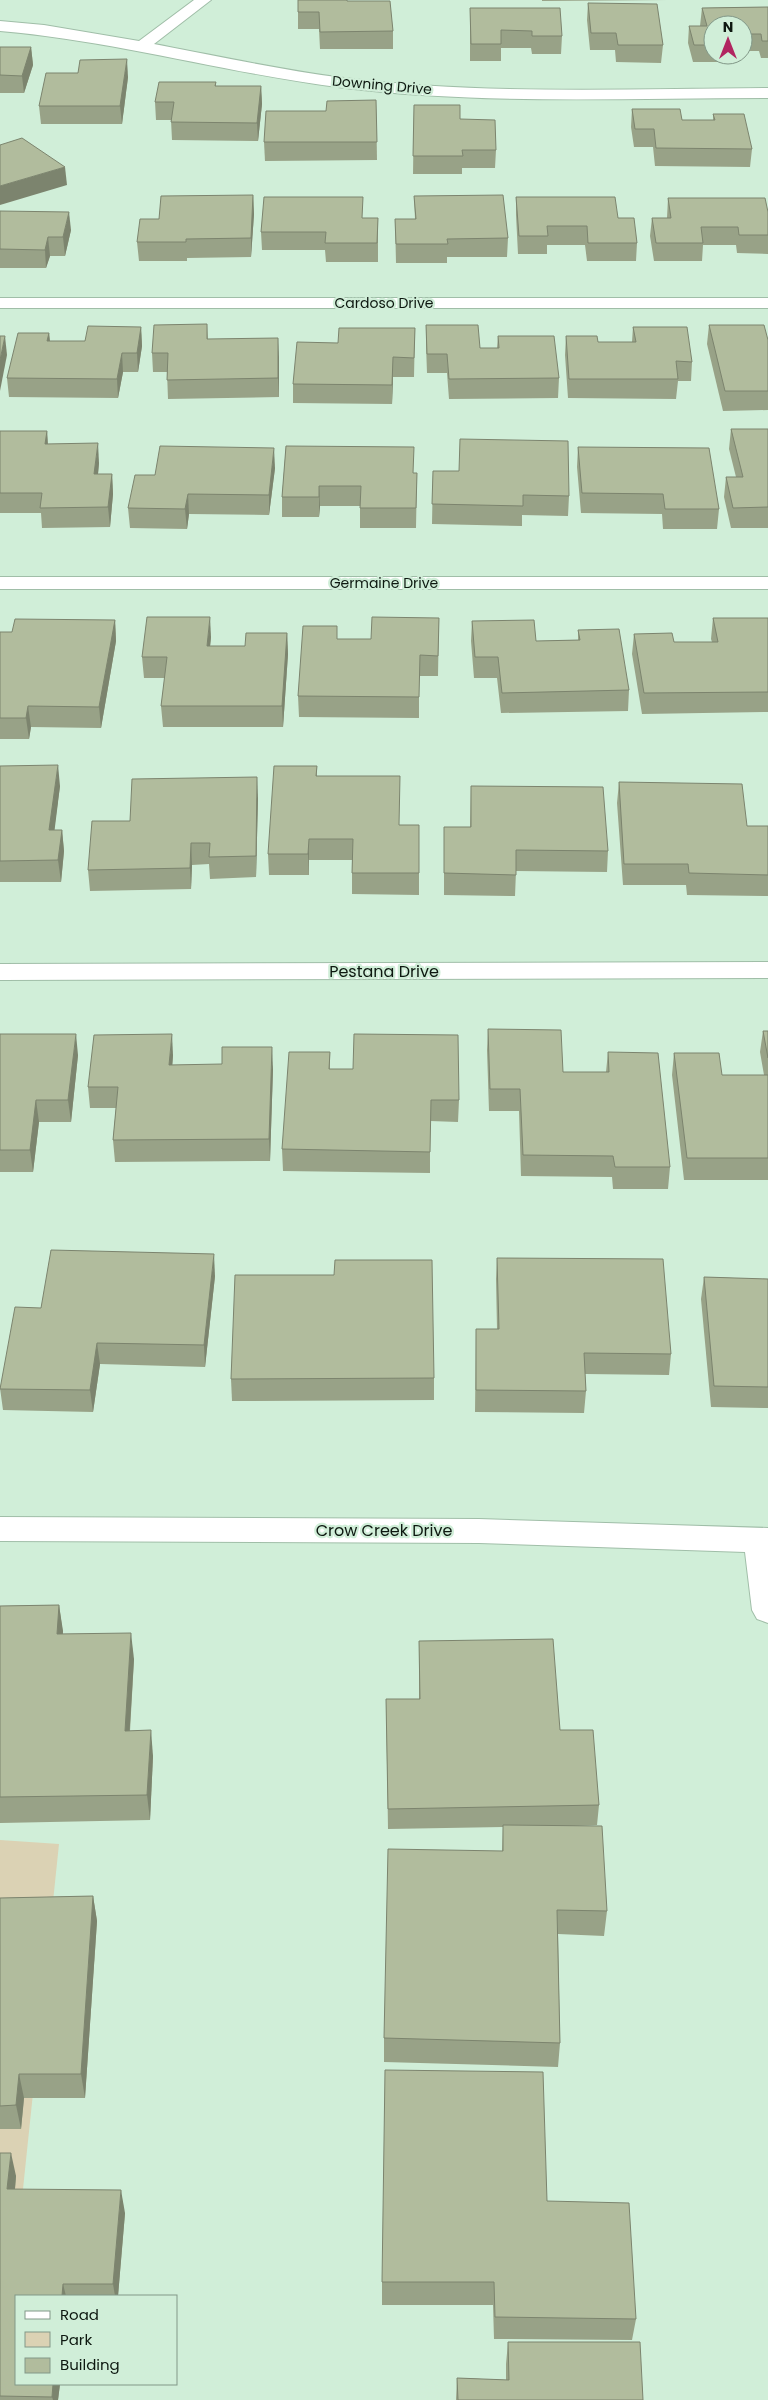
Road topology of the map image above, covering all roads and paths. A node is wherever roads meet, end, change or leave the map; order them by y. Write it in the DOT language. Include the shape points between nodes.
graph roads {
  1 [pos="204,0"];
  2 [pos="0,26"];
  3 [pos="144,44"];
  4 [pos="768,93"];
  5 [pos="0,303"];
  6 [pos="768,303"];
  7 [pos="0,583"];
  8 [pos="768,583"];
  9 [pos="768,970"];
  10 [pos="0,972"];
  11 [pos="0,1529"];
  12 [pos="764,1540"];
  13 [pos="768,1610"];
  1 -- 3 [label="street"];
  2 -- 3 [label="street, Downing Drive"];
  3 -- 4 [label="street, Downing Drive" via="274,72 420,89"];
  5 -- 6 [label="street, Cardoso Drive"];
  7 -- 8 [label="street, Germaine Drive"];
  9 -- 10 [label="street, Pestana Drive"];
  11 -- 12 [label="street, Crow Creek Drive" via="479,1531"];
  12 -- 13 [label="street"];
}
